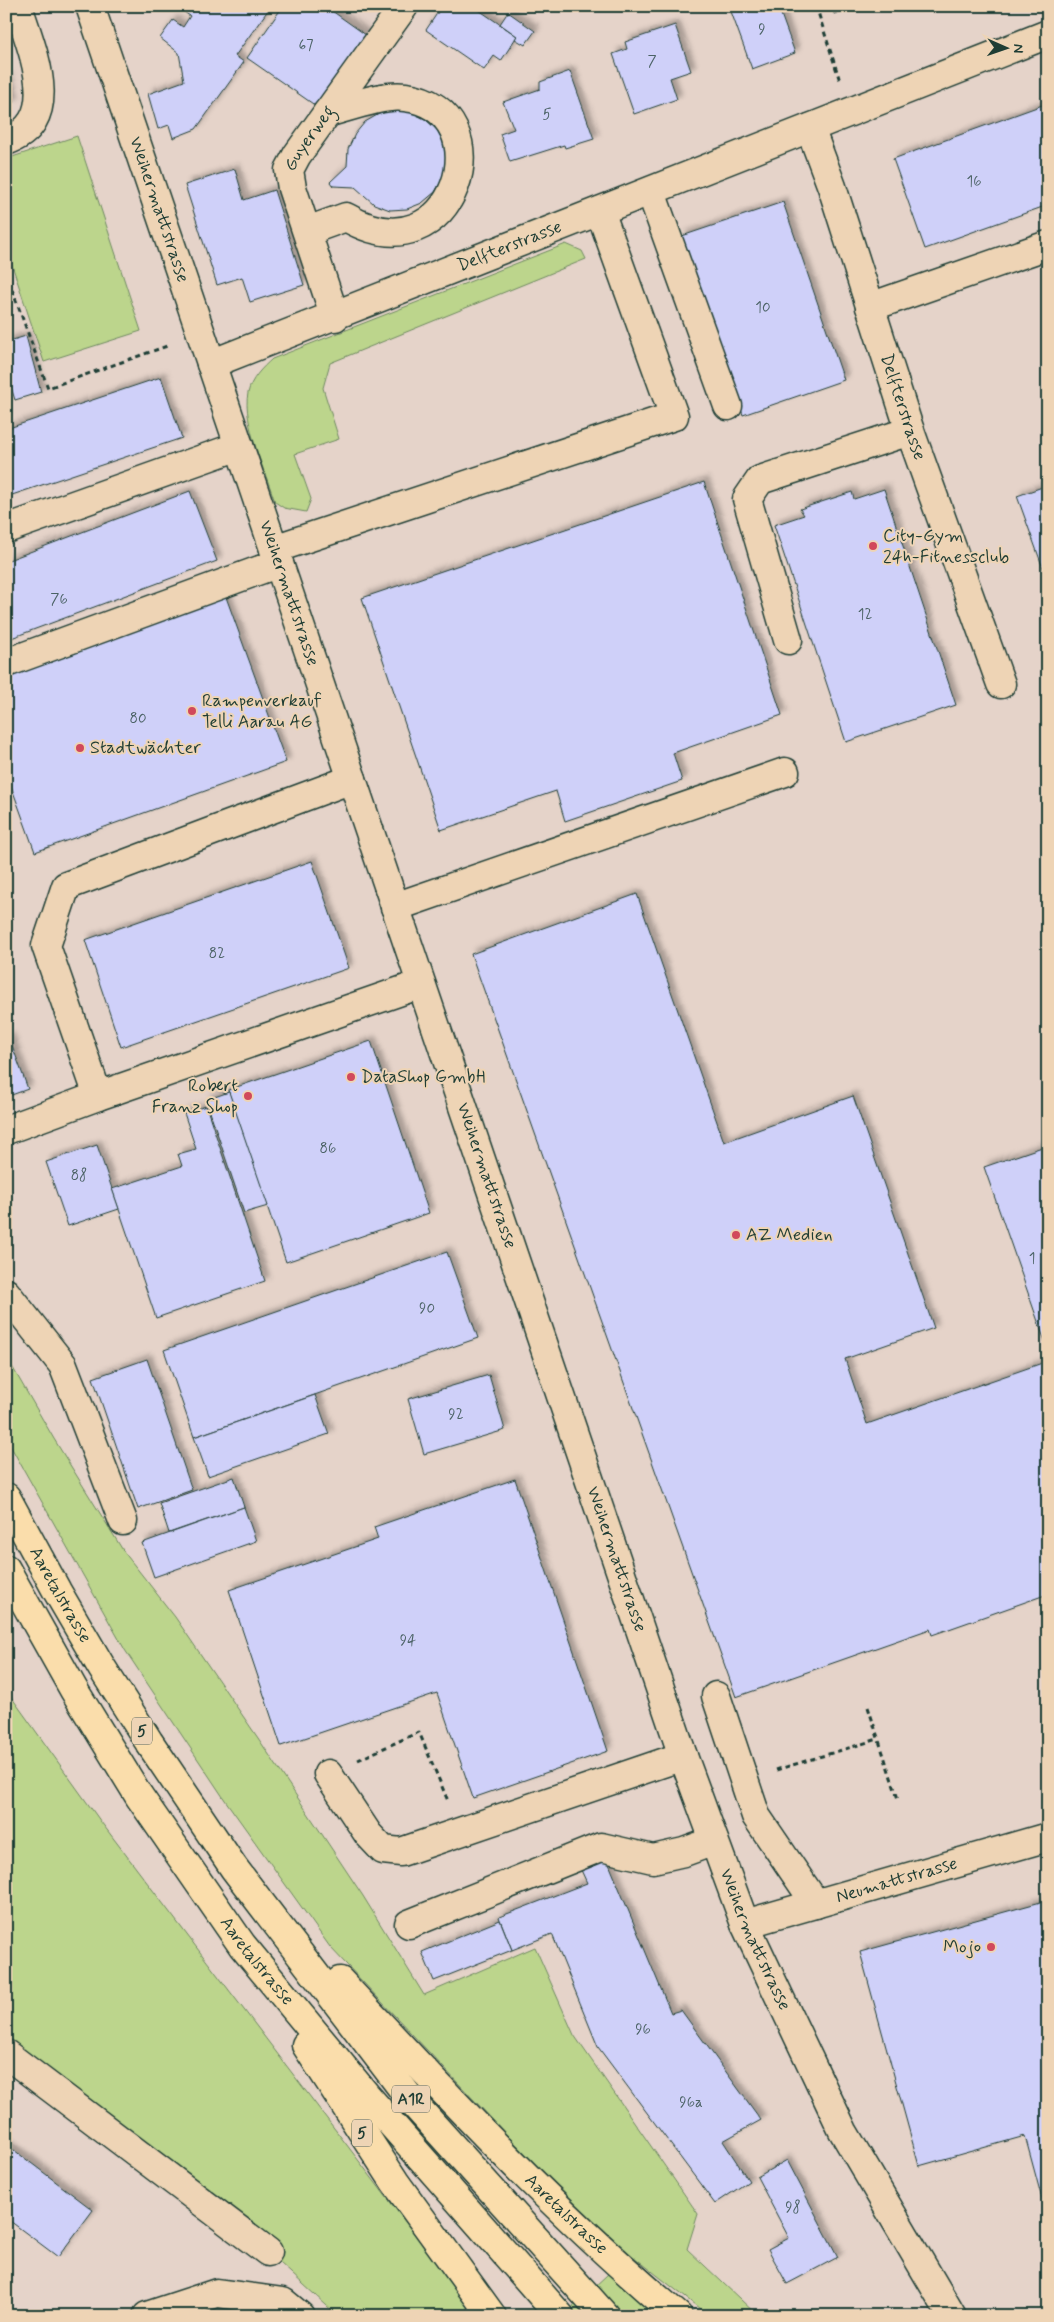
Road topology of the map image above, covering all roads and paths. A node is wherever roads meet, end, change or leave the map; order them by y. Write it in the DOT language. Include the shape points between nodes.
graph roads {
  1 [pos="18,6"];
  2 [pos="90,6"];
  3 [pos="404,6"];
  4 [pos="816,6"];
  5 [pos="1048,34"];
  6 [pos="850,112"];
  7 [pos="327,113"];
  8 [pos="810,128"];
  9 [pos="6,141"];
  10 [pos="651,192"];
  11 [pos="600,212"];
  12 [pos="307,232"];
  13 [pos="1048,245"];
  14 [pos="6,273"];
  15 [pos="870,307"];
  16 [pos="335,317"];
  17 [pos="201,334"];
  18 [pos="211,364"];
  19 [pos="728,406"];
  20 [pos="910,432"];
  21 [pos="239,446"];
  22 [pos="6,529"];
  23 [pos="277,556"];
  24 [pos="788,640"];
  25 [pos="6,663"];
  26 [pos="1000,684"];
  27 [pos="785,772"];
  28 [pos="352,779"];
  29 [pos="395,907"];
  30 [pos="421,984"];
  31 [pos="98,1096"];
  32 [pos="6,1130"];
  33 [pos="6,1293"];
  34 [pos="6,1498"];
  35 [pos="123,1521"];
  36 [pos="6,1569"];
  37 [pos="716,1696"];
  38 [pos="868,1707"];
  39 [pos="878,1739"];
  40 [pos="683,1756"];
  41 [pos="771,1772"];
  42 [pos="328,1774"];
  43 [pos="898,1799"];
  44 [pos="460,1832"];
  45 [pos="1048,1837"];
  46 [pos="714,1841"];
  47 [pos="234,1868"];
  48 [pos="816,1904"];
  49 [pos="410,1924"];
  50 [pos="744,1924"];
  51 [pos="242,1945"];
  52 [pos="6,2054"];
  53 [pos="268,2252"];
  54 [pos="147,2316"];
  55 [pos="300,2316"];
  56 [pos="492,2316"];
  57 [pos="560,2316"];
  58 [pos="605,2316"];
  59 [pos="678,2316"];
  60 [pos="952,2316"];
  1 -- 9 [label="street" via="40,77 39,108 30,127 19,137"];
  2 -- 17 [label="street, Weihermattstrasse"];
  3 -- 7 [label="street, Guyerweg"];
  4 -- 6 [label="path"];
  5 -- 6 [label="street, Delfterstrasse"];
  6 -- 8 [label="street, Delfterstrasse"];
  7 -- 12 [label="street, Guyerweg" via="289,170"];
  7 -- 12 [label="street" via="405,96 429,104 443,114 454,129 460,149 460,170 456,187 437,215 410,230 377,230 346,217"];
  8 -- 10 [label="street, Delfterstrasse"];
  8 -- 15 [label="street, Delfterstrasse"];
  10 -- 11 [label="street, Delfterstrasse"];
  10 -- 19 [label="street"];
  11 -- 16 [label="street, Delfterstrasse"];
  11 -- 23 [label="street" via="674,416"];
  12 -- 16 [label="street, Guyerweg"];
  13 -- 15 [label="street"];
  14 -- 17 [label="path" via="48,388"];
  15 -- 20 [label="street, Delfterstrasse"];
  16 -- 18 [label="street, Delfterstrasse"];
  17 -- 18 [label="street, Weihermattstrasse"];
  18 -- 21 [label="street, Weihermattstrasse"];
  20 -- 24 [label="street" via="760,480 747,500"];
  20 -- 26 [label="street, Delfterstrasse"];
  21 -- 22 [label="street"];
  21 -- 23 [label="street, Weihermattstrasse"];
  23 -- 25 [label="street"];
  23 -- 28 [label="street, Weihermattstrasse"];
  27 -- 29 [label="street"];
  28 -- 29 [label="street, Weihermattstrasse"];
  28 -- 31 [label="street" via="66,886 46,946"];
  29 -- 30 [label="street, Weihermattstrasse"];
  30 -- 31 [label="street"];
  30 -- 40 [label="street, Weihermattstrasse"];
  31 -- 32 [label="street"];
  33 -- 35 [label="street" via="63,1365"];
  34 -- 47 [label="main road, Aaretalstrasse / 5" via="102,1668"];
  36 -- 51 [label="main road, Aaretalstrasse / 5" via="138,1796"];
  37 -- 48 [label="street" via="756,1816"];
  38 -- 39 [label="path"];
  39 -- 41 [label="path"];
  39 -- 43 [label="path"];
  40 -- 44 [label="street"];
  40 -- 46 [label="street, Weihermattstrasse"];
  42 -- 44 [label="street" via="368,1834 383,1850 401,1852"];
  42 -- 44 [label="path" via="419,1732"];
  45 -- 48 [label="street, Neumattstrasse"];
  46 -- 49 [label="street" via="653,1860 601,1848"];
  46 -- 50 [label="street, Weihermattstrasse"];
  47 -- 58 [label="main road, Aaretalstrasse / A1R" via="415,2105"];
  47 -- 59 [label="main road, Aaretalstrasse" via="440,2088 578,2227"];
  48 -- 50 [label="street, Neumattstrasse"];
  50 -- 60 [label="street, Weihermattstrasse" via="843,2131"];
  51 -- 56 [label="main road, 5" via="370,2146"];
  51 -- 57 [label="main road, Aaretalstrasse / A1R" via="366,2095"];
  52 -- 53 [label="street"];
  54 -- 55 [label="street" via="217,2293 283,2302"];
}
